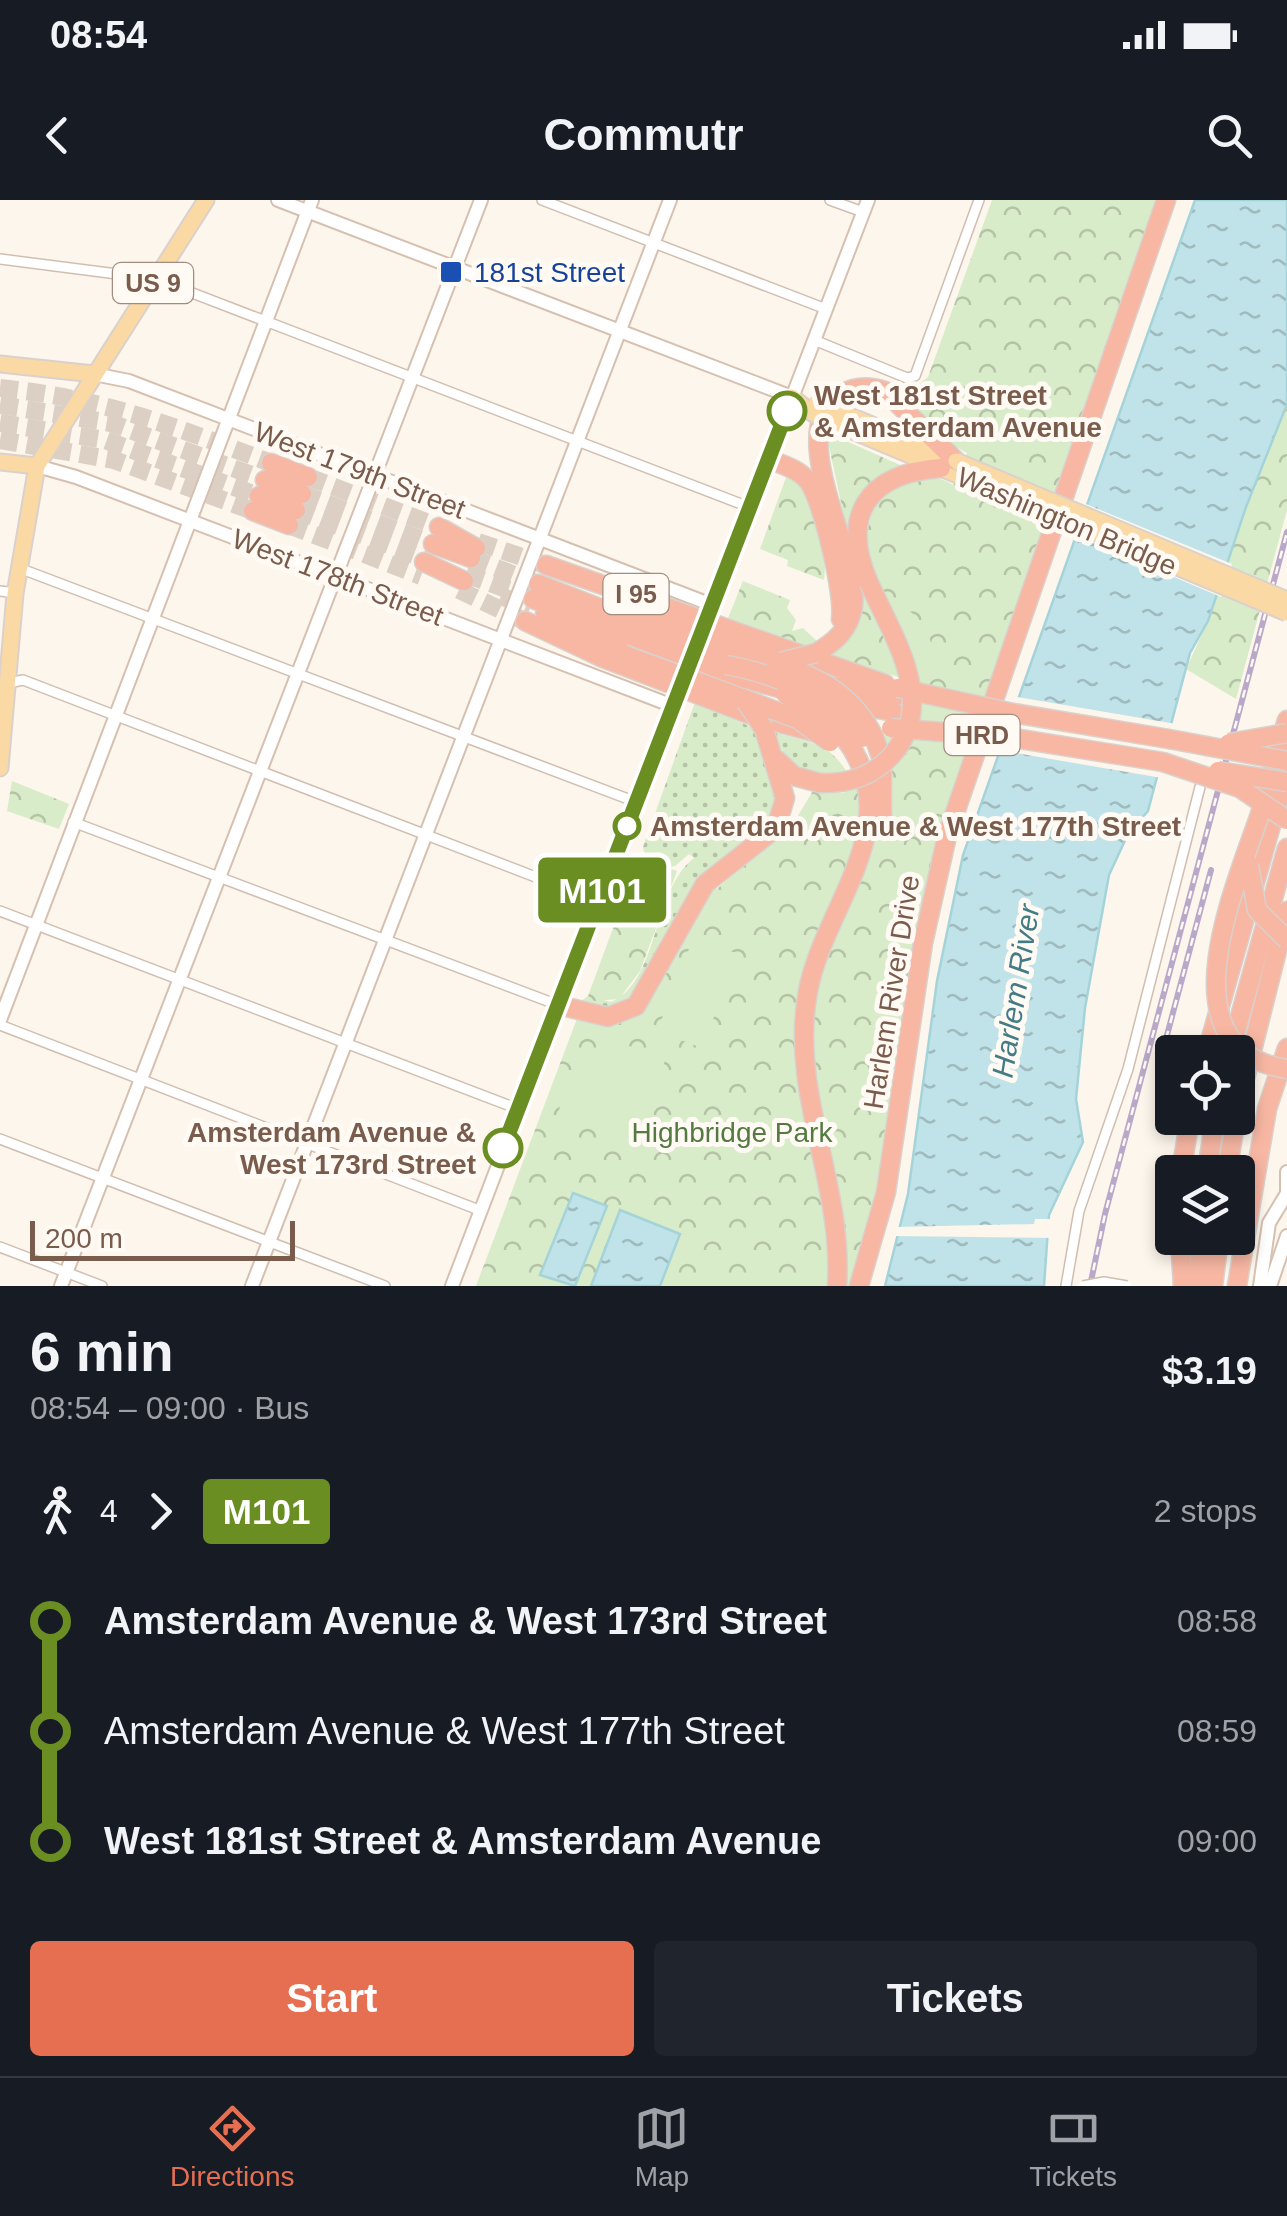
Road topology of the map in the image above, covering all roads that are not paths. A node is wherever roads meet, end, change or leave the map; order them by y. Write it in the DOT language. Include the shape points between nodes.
graph roads {
  1 [pos="206,200"];
  2 [pos="278,200"];
  3 [pos="480,200"];
  4 [pos="542,200"];
  5 [pos="670,200"];
  6 [pos="830,200"];
  7 [pos="979,200"];
  8 [pos="1166,200"];
  9 [pos="1178,200"];
  10 [pos="310,206"];
  11 [pos="866,206"];
  12 [pos="654,243"];
  13 [pos="0,259"];
  14 [pos="454,269"];
  15 [pos="156,278"];
  16 [pos="826,309"];
  17 [pos="266,322"];
  18 [pos="620,332"];
  19 [pos="814,340"];
  20 [pos="0,364"];
  21 [pos="94,374"];
  22 [pos="412,378"];
  23 [pos="792,397"];
  24 [pos="228,419"];
  25 [pos="577,442"];
  26 [pos="768,459"];
  27 [pos="0,462"];
  28 [pos="37,466"];
  29 [pos="950,467"];
  30 [pos="375,476"];
  31 [pos="262,487"];
  32 [pos="750,507"];
  33 [pos="190,520"];
  34 [pos="540,539"];
  35 [pos="429,554"];
  36 [pos="19,568"];
  37 [pos="335,576"];
  38 [pos="8,592"];
  39 [pos="535,595"];
  40 [pos="1287,600"];
  41 [pos="710,609"];
  42 [pos="1287,613"];
  43 [pos="152,618"];
  44 [pos="501,640"];
  45 [pos="821,650"];
  46 [pos="694,652"];
  47 [pos="776,663"];
  48 [pos="298,675"];
  49 [pos="4,684"];
  50 [pos="742,698"];
  51 [pos="675,701"];
  52 [pos="114,716"];
  53 [pos="1287,720"];
  54 [pos="874,723"];
  55 [pos="1287,733"];
  56 [pos="464,738"];
  57 [pos="1169,739"];
  58 [pos="773,756"];
  59 [pos="1287,761"];
  60 [pos="1163,762"];
  61 [pos="0,768"];
  62 [pos="1287,769"];
  63 [pos="261,772"];
  64 [pos="870,782"];
  65 [pos="1284,786"];
  66 [pos="1200,787"];
  67 [pos="636,802"];
  68 [pos="1262,811"];
  69 [pos="1287,820"];
  70 [pos="74,822"];
  71 [pos="426,835"];
  72 [pos="1287,848"];
  73 [pos="220,877"];
  74 [pos="598,901"];
  75 [pos="0,911"];
  76 [pos="1287,911"];
  77 [pos="37,922"];
  78 [pos="1287,940"];
  79 [pos="385,941"];
  80 [pos="182,978"];
  81 [pos="558,1005"];
  82 [pos="0,1022"];
  83 [pos="1212,1035"];
  84 [pos="1235,1035"];
  85 [pos="1255,1038"];
  86 [pos="346,1042"];
  87 [pos="1287,1048"];
  88 [pos="1287,1060"];
  89 [pos="1287,1069"];
  90 [pos="142,1080"];
  91 [pos="1270,1096"];
  92 [pos="518,1109"];
  93 [pos="0,1139"];
  94 [pos="308,1144"];
  95 [pos="1287,1172"];
  96 [pos="104,1179"];
  97 [pos="1287,1195"];
  98 [pos="479,1210"];
  99 [pos="1287,1236"];
  100 [pos="269,1242"];
  101 [pos="0,1246"];
  102 [pos="1181,1255"];
  103 [pos="1201,1255"];
  104 [pos="1217,1255"];
  105 [pos="64,1282"];
  106 [pos="102,1286"];
  107 [pos="252,1286"];
  108 [pos="384,1286"];
  109 [pos="452,1286"];
  110 [pos="837,1286"];
  111 [pos="846,1286"];
  112 [pos="859,1286"];
  113 [pos="872,1286"];
  114 [pos="1066,1286"];
  115 [pos="1084,1286"];
  116 [pos="1127,1286"];
  117 [pos="1183,1286"];
  118 [pos="1198,1286"];
  119 [pos="1214,1286"];
  120 [pos="1237,1286"];
  121 [pos="1260,1286"];
  122 [pos="1270,1286"];
  1 -- 15 [label="main road, US 9"];
  2 -- 10 [label="main road"];
  3 -- 14 [label="main road"];
  4 -- 12 [label="street"];
  5 -- 12 [label="main road"];
  6 -- 11 [label="street"];
  7 -- 19 [label="street" via="915,376"];
  8 -- 112 [label="highway, Harlem River Drive / HRD" via="947,836 923,943 886,1192"];
  9 -- 113 [label="highway, Harlem River Drive / HRD" via="956,846 930,968 894,1210"];
  10 -- 14 [label="main road"];
  10 -- 17 [label="main road"];
  11 -- 16 [label="main road"];
  12 -- 16 [label="street"];
  12 -- 18 [label="main road"];
  13 -- 15 [label="street"];
  14 -- 18 [label="main road"];
  14 -- 22 [label="main road"];
  15 -- 17 [label="street"];
  15 -- 21 [label="main road, US 9"];
  16 -- 19 [label="main road"];
  17 -- 22 [label="street"];
  17 -- 24 [label="main road"];
  18 -- 23 [label="main road"];
  18 -- 25 [label="main road"];
  19 -- 23 [label="main road"];
  20 -- 21 [label="main road, West 179th Street"];
  21 -- 24 [label="main road, West 179th Street"];
  21 -- 28 [label="main road, US 9"];
  22 -- 25 [label="street"];
  22 -- 30 [label="main road"];
  23 -- 26 [label="main road"];
  23 -- 29 [label="main road, Washington Bridge, bridge"];
  24 -- 30 [label="main road, West 179th Street"];
  24 -- 33 [label="main road"];
  25 -- 32 [label="street"];
  25 -- 34 [label="main road"];
  26 -- 32 [label="main road"];
  26 -- 45 [label="highway" via="802,475 815,494 842,603 840,622"];
  27 -- 28 [label="main road, West 178th Street"];
  28 -- 33 [label="main road, West 178th Street"];
  28 -- 36 [label="main road"];
  29 -- 40 [label="main road, Washington Bridge, bridge"];
  29 -- 42 [label="main road, Washington Bridge, bridge"];
  29 -- 45 [label="highway" via="899,400 881,390 852,389 826,407 819,451 853,598 848,625"];
  29 -- 58 [label="highway, bridge" via="894,475 870,497 856,535 908,672 911,719 900,743 881,766 850,781 820,783 790,773"];
  30 -- 34 [label="main road, West 179th Street"];
  30 -- 37 [label="main road"];
  31 -- 31 [label="highway" via="299,502"];
  32 -- 41 [label="main road"];
  33 -- 37 [label="main road, West 178th Street"];
  33 -- 43 [label="main road"];
  34 -- 41 [label="main road, West 179th Street"];
  34 -- 44 [label="main road"];
  35 -- 35 [label="highway" via="469,566"];
  36 -- 38 [label="main road"];
  36 -- 43 [label="street"];
  37 -- 44 [label="main road, West 178th Street"];
  37 -- 48 [label="main road"];
  38 -- 49 [label="main road"];
  39 -- 47 [label="highway" via="662,619"];
  39 -- 50 [label="highway" via="632,656"];
  39 -- 54 [label="highway, I 95"];
  39 -- 54 [label="highway, I 95"];
  39 -- 54 [label="highway, I 95" via="602,658 780,726 836,733"];
  41 -- 46 [label="main road, bridge"];
  43 -- 48 [label="street"];
  43 -- 52 [label="main road"];
  44 -- 51 [label="main road, West 178th Street"];
  44 -- 56 [label="main road"];
  45 -- 47 [label="highway, bridge"];
  46 -- 51 [label="main road, bridge"];
  46 -- 54 [label="highway, bridge" via="802,704"];
  47 -- 54 [label="highway, bridge" via="838,691"];
  48 -- 56 [label="street"];
  48 -- 63 [label="main road"];
  49 -- 52 [label="street" via="23,680"];
  49 -- 61 [label="main road"];
  50 -- 54 [label="highway, bridge" via="797,719"];
  50 -- 58 [label="highway, bridge"];
  51 -- 67 [label="main road"];
  52 -- 63 [label="street"];
  52 -- 70 [label="main road"];
  53 -- 68 [label="highway, bridge"];
  54 -- 57 [label="highway, I 95, bridge" via="1013,712"];
  54 -- 60 [label="highway, I 95, bridge"];
  54 -- 64 [label="highway"];
  54 -- 64 [label="highway"];
  55 -- 57 [label="highway, bridge" via="1234,743"];
  56 -- 67 [label="street"];
  56 -- 71 [label="main road"];
  57 -- 59 [label="highway, I 95, bridge"];
  58 -- 81 [label="highway" via="785,795 780,822 701,889 642,999 612,1017"];
  60 -- 65 [label="highway, I 95, bridge"];
  60 -- 69 [label="highway, bridge" via="1240,788"];
  62 -- 65 [label="highway, bridge"];
  63 -- 71 [label="street"];
  63 -- 73 [label="main road"];
  64 -- 110 [label="highway" via="863,848 812,971 803,1028 807,1092 836,1208"];
  64 -- 111 [label="highway" via="879,832 828,956 813,1023 817,1091 844,1202"];
  65 -- 83 [label="highway"];
  66 -- 114 [label="street" via="1128,1069 1079,1211"];
  67 -- 74 [label="main road"];
  68 -- 78 [label="highway, bridge" via="1251,894 1263,919"];
  68 -- 89 [label="highway, bridge" via="1216,969 1214,1001 1241,1051"];
  70 -- 73 [label="street"];
  70 -- 77 [label="main road"];
  71 -- 74 [label="street"];
  71 -- 79 [label="main road"];
  72 -- 84 [label="highway"];
  73 -- 79 [label="street"];
  73 -- 80 [label="main road"];
  74 -- 81 [label="main road"];
  75 -- 77 [label="street"];
  76 -- 85 [label="highway"];
  77 -- 80 [label="street"];
  77 -- 82 [label="main road"];
  79 -- 81 [label="street"];
  79 -- 86 [label="main road"];
  80 -- 86 [label="street"];
  80 -- 90 [label="main road"];
  81 -- 92 [label="main road"];
  82 -- 90 [label="street"];
  86 -- 92 [label="street"];
  86 -- 94 [label="main road"];
  87 -- 91 [label="highway"];
  88 -- 91 [label="highway"];
  90 -- 94 [label="street"];
  90 -- 96 [label="main road"];
  91 -- 120 [label="highway"];
  92 -- 98 [label="main road"];
  93 -- 96 [label="street"];
  94 -- 98 [label="street"];
  94 -- 100 [label="main road"];
  95 -- 97 [label="main road"];
  96 -- 100 [label="street"];
  96 -- 105 [label="main road"];
  97 -- 121 [label="main road" via="1270,1219"];
  98 -- 109 [label="main road"];
  99 -- 122 [label="main road"];
  100 -- 107 [label="main road"];
  100 -- 108 [label="street"];
  101 -- 105 [label="street"];
  102 -- 117 [label="highway"];
  103 -- 118 [label="highway"];
  104 -- 119 [label="highway"];
  105 -- 106 [label="street"];
  115 -- 116 [label="street, bridge"];
}
